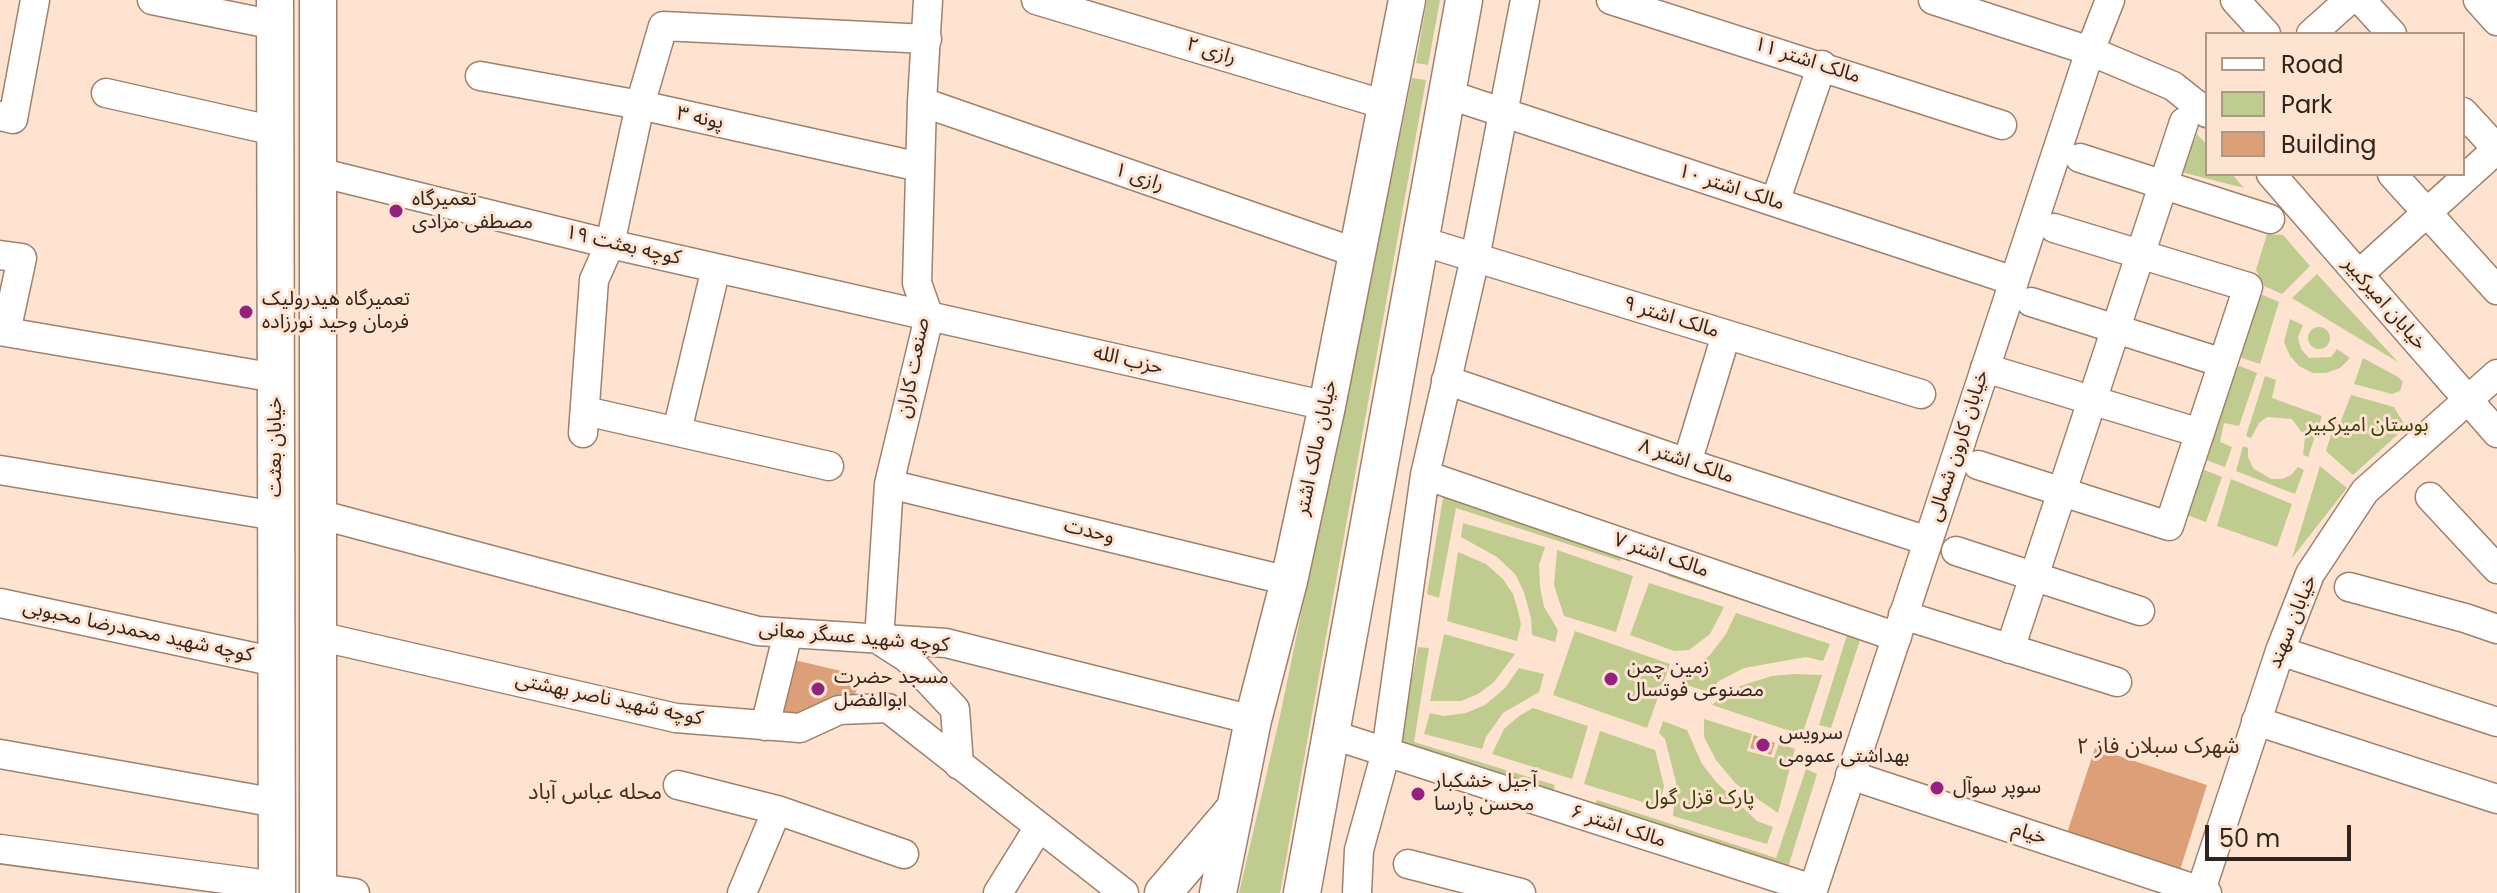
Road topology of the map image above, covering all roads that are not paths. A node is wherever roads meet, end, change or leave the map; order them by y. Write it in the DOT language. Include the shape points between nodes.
graph roads {
  1 [pos="35,0"];
  2 [pos="152,0"];
  3 [pos="318,0"];
  4 [pos="928,0"];
  5 [pos="1036,0"];
  6 [pos="1407,0"];
  7 [pos="1464,0"];
  8 [pos="1525,0"];
  9 [pos="1611,0"];
  10 [pos="1933,0"];
  11 [pos="2110,0"];
  12 [pos="2235,0"];
  13 [pos="2349,0"];
  14 [pos="2361,0"];
  15 [pos="2478,0"];
  16 [pos="275,13"];
  17 [pos="2497,21"];
  18 [pos="2264,32"];
  19 [pos="2313,32"];
  20 [pos="2390,32"];
  21 [pos="927,39"];
  22 [pos="2090,51"];
  23 [pos="1394,65"];
  24 [pos="1822,65"];
  25 [pos="480,76"];
  26 [pos="1448,86"];
  27 [pos="106,93"];
  28 [pos="922,102"];
  29 [pos="640,105"];
  30 [pos="1386,105"];
  31 [pos="1502,112"];
  32 [pos="2465,114"];
  33 [pos="0,116"];
  34 [pos="2196,118"];
  35 [pos="2002,125"];
  36 [pos="275,131"];
  37 [pos="2497,149"];
  38 [pos="2080,158"];
  39 [pos="920,167"];
  40 [pos="318,172"];
  41 [pos="2273,176"];
  42 [pos="2394,176"];
  43 [pos="2164,185"];
  44 [pos="1775,202"];
  45 [pos="2427,213"];
  46 [pos="2270,219"];
  47 [pos="2054,228"];
  48 [pos="1421,241"];
  49 [pos="610,244"];
  50 [pos="1357,253"];
  51 [pos="2141,254"];
  52 [pos="0,255"];
  53 [pos="1475,258"];
  54 [pos="2368,266"];
  55 [pos="716,268"];
  56 [pos="2497,290"];
  57 [pos="2022,291"];
  58 [pos="276,315"];
  59 [pos="929,317"];
  60 [pos="318,320"];
  61 [pos="2116,330"];
  62 [pos="3,331"];
  63 [pos="1726,335"];
  64 [pos="2223,363"];
  65 [pos="1985,368"];
  66 [pos="2497,374"];
  67 [pos="276,378"];
  68 [pos="1446,380"];
  69 [pos="1921,394"];
  70 [pos="2467,400"];
  71 [pos="2092,401"];
  72 [pos="1327,406"];
  73 [pos="677,431"];
  74 [pos="2200,433"];
  75 [pos="2497,433"];
  76 [pos="1687,463"];
  77 [pos="1978,465"];
  78 [pos="829,466"];
  79 [pos="0,470"];
  80 [pos="1425,475"];
  81 [pos="889,484"];
  82 [pos="2062,492"];
  83 [pos="2430,497"];
  84 [pos="318,514"];
  85 [pos="276,516"];
  86 [pos="1928,541"];
  87 [pos="1956,551"];
  88 [pos="2497,569"];
  89 [pos="2034,576"];
  90 [pos="1289,581"];
  91 [pos="2349,587"];
  92 [pos="0,603"];
  93 [pos="2140,611"];
  94 [pos="1900,626"];
  95 [pos="2497,629"];
  96 [pos="788,633"];
  97 [pos="318,636"];
  98 [pos="879,640"];
  99 [pos="2010,649"];
  100 [pos="2280,651"];
  101 [pos="276,662"];
  102 [pos="2117,682"];
  103 [pos="1253,720"];
  104 [pos="2256,721"];
  105 [pos="2497,722"];
  106 [pos="765,726"];
  107 [pos="1333,735"];
  108 [pos="1386,752"];
  109 [pos="0,754"];
  110 [pos="959,765"];
  111 [pos="1850,775"];
  112 [pos="678,785"];
  113 [pos="2497,799"];
  114 [pos="277,803"];
  115 [pos="1236,807"];
  116 [pos="777,810"];
  117 [pos="1039,827"];
  118 [pos="0,849"];
  119 [pos="904,854"];
  120 [pos="1408,864"];
  121 [pos="277,889"];
  122 [pos="318,890"];
  123 [pos="1812,891"];
  124 [pos="2202,892"];
  125 [pos="355,893"];
  126 [pos="742,893"];
  127 [pos="998,893"];
  128 [pos="1124,893"];
  129 [pos="1163,893"];
  130 [pos="1218,893"];
  131 [pos="1302,893"];
  132 [pos="1357,893"];
  133 [pos="1521,893"];
  1 -- 33 [label="street" via="13,119"];
  2 -- 16 [label="street"];
  3 -- 40 [label="main road"];
  4 -- 21 [label="street, صنعت کاران"];
  5 -- 30 [label="street, رازی ۲"];
  6 -- 23 [label="main road, خیابان مالک اشتر"];
  7 -- 26 [label="main road"];
  8 -- 31 [label="street"];
  9 -- 24 [label="street, مالک اشتر ۱۱"];
  10 -- 22 [label="street"];
  11 -- 22 [label="street, خیابان کارون شمالی"];
  12 -- 18 [label="street"];
  13 -- 19 [label="street"];
  14 -- 20 [label="street"];
  15 -- 17 [label="street"];
  16 -- 36 [label="main road, خیابان بعثت"];
  21 -- 28 [label="street, صنعت کاران"];
  21 -- 29 [label="street" via="663,26"];
  22 -- 34 [label="street" via="2173,86"];
  22 -- 57 [label="street, خیابان کارون شمالی"];
  23 -- 26 [label="main road"];
  23 -- 30 [label="main road, خیابان مالک اشتر"];
  24 -- 35 [label="street, مالک اشتر ۱۱"];
  24 -- 44 [label="street"];
  25 -- 29 [label="street, پونه ۳"];
  26 -- 31 [label="street, مالک اشتر ۱۰"];
  26 -- 48 [label="main road"];
  27 -- 36 [label="street"];
  28 -- 39 [label="street, صنعت کاران"];
  28 -- 50 [label="street, رازی ۱"];
  29 -- 39 [label="street, پونه ۳"];
  29 -- 49 [label="street"];
  30 -- 50 [label="main road, خیابان مالک اشتر"];
  31 -- 44 [label="street, مالک اشتر ۱۰"];
  31 -- 53 [label="street"];
  32 -- 37 [label="street"];
  34 -- 43 [label="street"];
  36 -- 58 [label="main road, خیابان بعثت"];
  37 -- 45 [label="street"];
  38 -- 43 [label="street"];
  39 -- 59 [label="street, صنعت کاران" via="917,283"];
  40 -- 49 [label="street, کوچه بعثت ۱۹"];
  40 -- 60 [label="main road"];
  41 -- 70 [label="street, خیابان امیرکبیر"];
  42 -- 45 [label="street"];
  43 -- 46 [label="street"];
  43 -- 51 [label="street"];
  44 -- 57 [label="street, مالک اشتر ۱۰"];
  45 -- 54 [label="street"];
  45 -- 56 [label="street"];
  47 -- 51 [label="street"];
  48 -- 53 [label="street, مالک اشتر ۹"];
  48 -- 107 [label="main road"];
  49 -- 55 [label="street, کوچه بعثت ۱۹"];
  49 -- 73 [label="street" via="594,280 584,422"];
  50 -- 72 [label="main road, خیابان مالک اشتر"];
  51 -- 61 [label="street"];
  51 -- 64 [label="street" via="2248,287"];
  52 -- 62 [label="street" via="22,258"];
  53 -- 63 [label="street, مالک اشتر ۹"];
  53 -- 68 [label="street"];
  55 -- 59 [label="street, کوچه بعثت ۱۹"];
  55 -- 73 [label="street"];
  57 -- 61 [label="street, مالک اشتر ۱۰"];
  57 -- 65 [label="street, خیابان کارون شمالی"];
  58 -- 60 [label="main road"];
  58 -- 67 [label="main road, خیابان بعثت"];
  59 -- 72 [label="street, حزب الله"];
  59 -- 81 [label="street, صنعت کاران"];
  60 -- 84 [label="main road"];
  61 -- 64 [label="street, مالک اشتر ۱۰"];
  61 -- 71 [label="street"];
  62 -- 67 [label="street"];
  63 -- 69 [label="street, مالک اشتر ۹"];
  63 -- 76 [label="street"];
  64 -- 74 [label="street"];
  65 -- 71 [label="street"];
  65 -- 86 [label="street, خیابان کارون شمالی"];
  66 -- 70 [label="street, خیابان سهند"];
  67 -- 85 [label="main road, خیابان بعثت"];
  68 -- 76 [label="street, مالک اشتر ۸"];
  68 -- 80 [label="street"];
  70 -- 75 [label="street, خیابان امیرکبیر"];
  70 -- 100 [label="street, خیابان سهند" via="2365,491 2310,574"];
  71 -- 74 [label="street"];
  71 -- 82 [label="street"];
  72 -- 90 [label="main road, خیابان مالک اشتر"];
  73 -- 78 [label="street"];
  74 -- 82 [label="street" via="2169,526"];
  76 -- 86 [label="street, مالک اشتر ۸"];
  77 -- 82 [label="street"];
  79 -- 85 [label="street"];
  80 -- 94 [label="street, مالک اشتر ۷"];
  80 -- 108 [label="street"];
  81 -- 90 [label="street, وحدت"];
  81 -- 98 [label="street, صنعت کاران"];
  82 -- 89 [label="street"];
  83 -- 88 [label="street"];
  84 -- 96 [label="street, کوچه شهید عسگر معانی" via="758,631"];
  84 -- 97 [label="main road"];
  85 -- 101 [label="main road, خیابان بعثت"];
  86 -- 94 [label="street, خیابان کارون شمالی"];
  87 -- 89 [label="street"];
  89 -- 93 [label="street"];
  89 -- 99 [label="street"];
  90 -- 103 [label="main road, خیابان مالک اشتر"];
  91 -- 95 [label="street"];
  92 -- 101 [label="street, کوچه شهید محمدرضا محبوبی"];
  94 -- 99 [label="street, مالک اشتر ۷"];
  94 -- 111 [label="street, خیابان کارون شمالی"];
  96 -- 98 [label="street, کوچه شهید عسگر معانی"];
  96 -- 106 [label="street"];
  97 -- 106 [label="street, کوچه شهید ناصر بهشتی" via="676,718"];
  97 -- 122 [label="main road"];
  98 -- 103 [label="street, کوچه شهید عسگر معانی" via="946,643"];
  98 -- 110 [label="street" via="907,658 955,709"];
  99 -- 102 [label="street, مالک اشتر ۷"];
  100 -- 104 [label="street, خیابان سهند"];
  100 -- 105 [label="street"];
  101 -- 114 [label="main road, خیابان بعثت"];
  103 -- 115 [label="main road, خیابان مالک اشتر"];
  104 -- 113 [label="street"];
  104 -- 124 [label="street, خیابان سهند"];
  106 -- 110 [label="street, کوچه شهید ناصر بهشتی" via="800,728 839,710 888,708"];
  107 -- 108 [label="street, مالک اشتر ۶"];
  107 -- 131 [label="main road"];
  108 -- 123 [label="street, مالک اشتر ۶"];
  108 -- 132 [label="street" via="1359,850"];
  109 -- 114 [label="street"];
  110 -- 117 [label="street, کوچه شهید ناصر بهشتی"];
  111 -- 123 [label="street, خیابان کارون شمالی"];
  111 -- 124 [label="street, خیام"];
  112 -- 116 [label="street"];
  114 -- 121 [label="main road, خیابان بعثت"];
  115 -- 129 [label="main road"];
  115 -- 130 [label="main road, خیابان مالک اشتر"];
  116 -- 119 [label="street"];
  116 -- 126 [label="street"];
  117 -- 127 [label="street"];
  117 -- 128 [label="street, کوچه شهید ناصر بهشتی"];
  118 -- 121 [label="street"];
  120 -- 133 [label="street"];
  121 -- 122 [label="main road"];
  122 -- 125 [label="street"];
}
